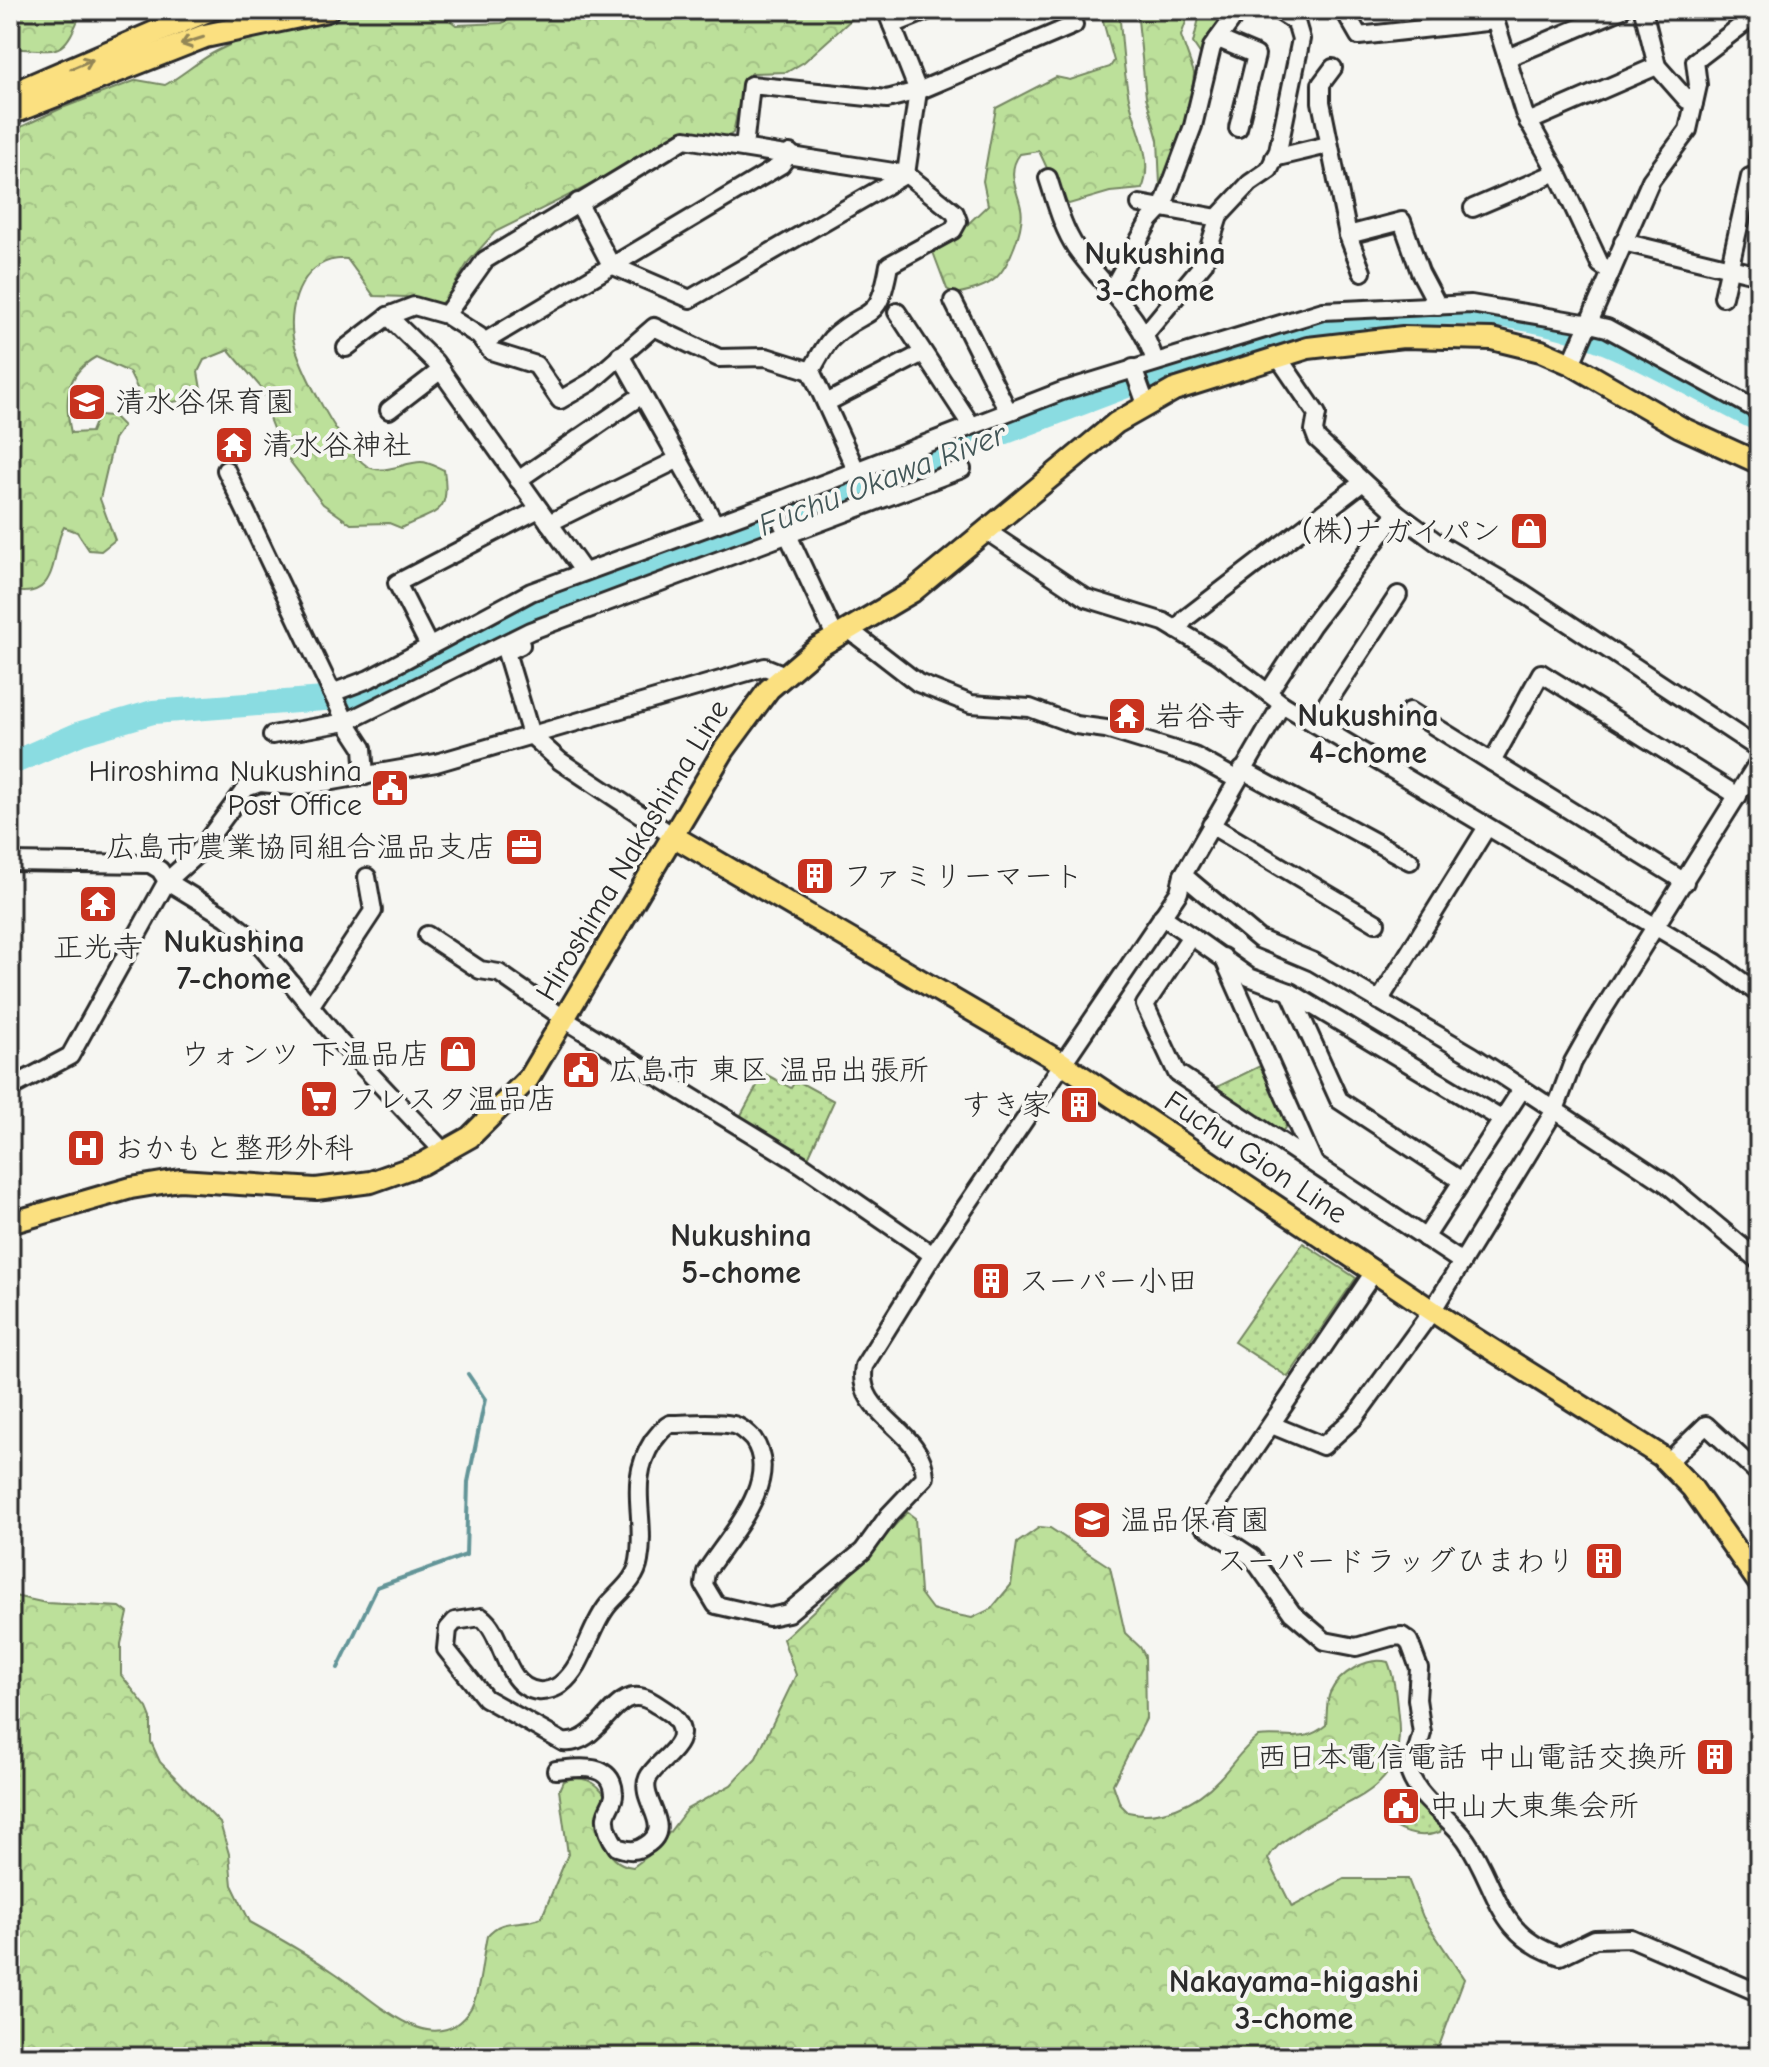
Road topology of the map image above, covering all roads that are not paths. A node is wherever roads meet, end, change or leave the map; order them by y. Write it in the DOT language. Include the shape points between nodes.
graph roads {
  1 [pos="208,10"];
  2 [pos="327,10"];
  3 [pos="929,10"];
  4 [pos="1066,10"];
  5 [pos="1239,10"];
  6 [pos="1277,10"];
  7 [pos="1344,10"];
  8 [pos="1421,10"];
  9 [pos="1621,10"];
  10 [pos="1643,10"];
  11 [pos="1759,12"];
  12 [pos="1494,15"];
  13 [pos="889,17"];
  14 [pos="1425,28"];
  15 [pos="1218,39"];
  16 [pos="1507,58"];
  17 [pos="1657,66"];
  18 [pos="1333,68"];
  19 [pos="49,88"];
  20 [pos="918,91"];
  21 [pos="10,92"];
  22 [pos="1694,103"];
  23 [pos="10,115"];
  24 [pos="1528,122"];
  25 [pos="1238,128"];
  26 [pos="1328,145"];
  27 [pos="744,147"];
  28 [pos="790,153"];
  29 [pos="1274,158"];
  30 [pos="1557,172"];
  31 [pos="906,174"];
  32 [pos="1759,174"];
  33 [pos="1048,178"];
  34 [pos="578,202"];
  35 [pos="1140,204"];
  36 [pos="1163,206"];
  37 [pos="1473,208"];
  38 [pos="1218,218"];
  39 [pos="1348,235"];
  40 [pos="1623,242"];
  41 [pos="611,265"];
  42 [pos="1729,267"];
  43 [pos="1362,272"];
  44 [pos="1611,272"];
  45 [pos="1759,275"];
  46 [pos="1111,291"];
  47 [pos="1723,297"];
  48 [pos="953,301"];
  49 [pos="1438,306"];
  50 [pos="897,312"];
  51 [pos="446,315"];
  52 [pos="388,316"];
  53 [pos="1590,324"];
  54 [pos="1146,333"];
  55 [pos="484,342"];
  56 [pos="346,348"];
  57 [pos="923,353"];
  58 [pos="620,355"];
  59 [pos="1278,357"];
  60 [pos="1155,361"];
  61 [pos="1571,364"];
  62 [pos="1133,368"];
  63 [pos="441,370"];
  64 [pos="811,371"];
  65 [pos="642,395"];
  66 [pos="826,403"];
  67 [pos="1146,404"];
  68 [pos="389,410"];
  69 [pos="1008,411"];
  70 [pos="1759,411"];
  71 [pos="971,425"];
  72 [pos="679,459"];
  73 [pos="1759,463"];
  74 [pos="962,469"];
  75 [pos="226,470"];
  76 [pos="856,470"];
  77 [pos="518,480"];
  78 [pos="1363,482"];
  79 [pos="773,503"];
  80 [pos="1397,513"];
  81 [pos="544,516"];
  82 [pos="715,524"];
  83 [pos="988,532"];
  84 [pos="788,535"];
  85 [pos="584,572"];
  86 [pos="1398,595"];
  87 [pos="555,622"];
  88 [pos="1177,630"];
  89 [pos="844,632"];
  90 [pos="429,646"];
  91 [pos="785,675"];
  92 [pos="332,693"];
  93 [pos="1268,693"];
  94 [pos="1282,704"];
  95 [pos="1410,711"];
  96 [pos="346,722"];
  97 [pos="1314,723"];
  98 [pos="272,735"];
  99 [pos="531,735"];
  100 [pos="1759,749"];
  101 [pos="1759,761"];
  102 [pos="1492,762"];
  103 [pos="1239,775"];
  104 [pos="365,776"];
  105 [pos="1753,784"];
  106 [pos="1738,796"];
  107 [pos="1211,825"];
  108 [pos="1487,827"];
  109 [pos="673,836"];
  110 [pos="1410,861"];
  111 [pos="10,862"];
  112 [pos="1183,875"];
  113 [pos="367,877"];
  114 [pos="167,881"];
  115 [pos="1685,882"];
  116 [pos="1162,916"];
  117 [pos="1376,923"];
  118 [pos="1656,928"];
  119 [pos="427,935"];
  120 [pos="1191,936"];
  121 [pos="1222,957"];
  122 [pos="1290,992"];
  123 [pos="1759,994"];
  124 [pos="1379,1001"];
  125 [pos="311,1005"];
  126 [pos="564,1019"];
  127 [pos="1062,1063"];
  128 [pos="10,1088"];
  129 [pos="1522,1089"];
  130 [pos="1555,1110"];
  131 [pos="1501,1119"];
  132 [pos="445,1153"];
  133 [pos="1314,1164"];
  134 [pos="1462,1181"];
  135 [pos="10,1223"];
  136 [pos="1425,1238"];
  137 [pos="933,1255"];
  138 [pos="1759,1261"];
  139 [pos="1462,1262"];
  140 [pos="1374,1272"];
  141 [pos="1432,1311"];
  142 [pos="1272,1425"];
  143 [pos="1668,1462"];
  144 [pos="1759,1474"];
  145 [pos="1759,1583"];
  146 [pos="556,1770"];
  147 [pos="1759,1993"];
  19 -- 1 [label="highway, one-way"];
  2 -- 19 [label="highway, one-way" via="267,20"];
  3 -- 13 [label="street"];
  4 -- 20 [label="street" via="1074,25"];
  5 -- 15 [label="street"];
  6 -- 29 [label="street" via="1296,22 1301,39"];
  7 -- 14 [label="street" via="1359,36"];
  8 -- 14 [label="street"];
  9 -- 16 [label="street"];
  10 -- 17 [label="street"];
  11 -- 22 [label="street" via="1695,61"];
  12 -- 14 [label="street"];
  12 -- 16 [label="street"];
  13 -- 20 [label="street"];
  15 -- 25 [label="street" via="1256,55"];
  15 -- 36 [label="street"];
  16 -- 24 [label="street"];
  17 -- 22 [label="street"];
  17 -- 24 [label="street"];
  18 -- 26 [label="street" via="1321,84"];
  19 -- 21 [label="highway"];
  19 -- 23 [label="highway"];
  20 -- 27 [label="street" via="887,99 751,85"];
  20 -- 31 [label="street"];
  22 -- 40 [label="street" via="1688,130 1651,180"];
  24 -- 30 [label="street"];
  26 -- 29 [label="street"];
  26 -- 39 [label="street"];
  27 -- 28 [label="street"];
  27 -- 34 [label="street" via="685,139"];
  28 -- 31 [label="street"];
  28 -- 41 [label="street" via="781,165"];
  29 -- 38 [label="street" via="1269,170"];
  30 -- 37 [label="street"];
  30 -- 44 [label="street" via="1600,264"];
  31 -- 41 [label="street" via="690,299"];
  31 -- 64 [label="street" via="958,221 953,230 889,265 884,298 871,314 831,339"];
  32 -- 42 [label="street" via="1750,177"];
  33 -- 46 [label="street" via="1064,227"];
  34 -- 41 [label="street"];
  34 -- 51 [label="street" via="485,260"];
  35 -- 36 [label="street"];
  36 -- 38 [label="street"];
  36 -- 46 [label="street"];
  38 -- 54 [label="street" via="1204,263"];
  39 -- 43 [label="street"];
  39 -- 49 [label="street" via="1402,221"];
  40 -- 42 [label="street"];
  40 -- 44 [label="street"];
  41 -- 55 [label="street"];
  42 -- 45 [label="street"];
  42 -- 47 [label="street"];
  44 -- 53 [label="street"];
  46 -- 54 [label="street"];
  48 -- 69 [label="street"];
  49 -- 53 [label="street" via="1471,304"];
  49 -- 60 [label="street" via="1323,311"];
  50 -- 57 [label="street"];
  51 -- 52 [label="street" via="414,306"];
  51 -- 55 [label="street"];
  52 -- 56 [label="street"];
  52 -- 63 [label="street"];
  53 -- 61 [label="street"];
  53 -- 70 [label="street" via="1607,328"];
  54 -- 60 [label="street"];
  55 -- 58 [label="street" via="491,351 536,365 560,400 591,382"];
  57 -- 66 [label="street"];
  57 -- 71 [label="street"];
  58 -- 64 [label="street" via="654,327 719,358 766,357"];
  58 -- 65 [label="street"];
  59 -- 61 [label="main road, Hiroshima Nakashima Line" via="1354,341 1447,336 1492,339"];
  59 -- 67 [label="main road, Hiroshima Nakashima Line"];
  59 -- 78 [label="street" via="1317,414 1317,439"];
  60 -- 62 [label="street"];
  61 -- 73 [label="main road, Hiroshima Nakashima Line" via="1680,427"];
  62 -- 67 [label="street"];
  62 -- 69 [label="street"];
  63 -- 68 [label="street"];
  63 -- 77 [label="street"];
  64 -- 66 [label="street"];
  65 -- 72 [label="street"];
  65 -- 77 [label="street"];
  66 -- 76 [label="street"];
  67 -- 83 [label="main road, Hiroshima Nakashima Line" via="1116,423"];
  69 -- 71 [label="street"];
  71 -- 76 [label="street"];
  72 -- 81 [label="street"];
  72 -- 82 [label="street"];
  74 -- 84 [label="street"];
  75 -- 92 [label="street"];
  76 -- 79 [label="street"];
  77 -- 81 [label="street"];
  78 -- 80 [label="street"];
  78 -- 88 [label="street"];
  79 -- 82 [label="street"];
  79 -- 84 [label="street"];
  80 -- 93 [label="street"];
  80 -- 100 [label="street"];
  81 -- 85 [label="street"];
  81 -- 90 [label="street" via="397,583"];
  82 -- 85 [label="street"];
  83 -- 88 [label="street" via="1086,598"];
  83 -- 89 [label="main road, Hiroshima Nakashima Line" via="912,592"];
  84 -- 87 [label="street"];
  84 -- 89 [label="street"];
  85 -- 90 [label="street" via="531,592"];
  86 -- 97 [label="street"];
  87 -- 96 [label="street"];
  87 -- 99 [label="street" via="541,637 506,652"];
  88 -- 93 [label="street"];
  89 -- 91 [label="main road, Hiroshima Nakashima Line"];
  89 -- 103 [label="street" via="856,635 918,683 971,704 1030,708 1194,756"];
  90 -- 92 [label="street"];
  91 -- 99 [label="street" via="765,667"];
  91 -- 109 [label="main road, Hiroshima Nakashima Line" via="739,727"];
  92 -- 96 [label="street"];
  93 -- 94 [label="street"];
  94 -- 97 [label="street"];
  94 -- 103 [label="street"];
  95 -- 102 [label="street"];
  96 -- 98 [label="street"];
  96 -- 104 [label="street" via="363,748"];
  97 -- 108 [label="street"];
  99 -- 104 [label="street" via="436,763"];
  99 -- 109 [label="street" via="560,761"];
  101 -- 105 [label="street"];
  102 -- 106 [label="street" via="1541,673"];
  102 -- 115 [label="street"];
  103 -- 107 [label="street"];
  103 -- 110 [label="street"];
  104 -- 114 [label="street" via="246,788 197,854"];
  105 -- 106 [label="street"];
  106 -- 115 [label="street"];
  107 -- 112 [label="street"];
  107 -- 117 [label="street"];
  108 -- 118 [label="street"];
  108 -- 124 [label="street"];
  109 -- 126 [label="main road, Hiroshima Nakashima Line"];
  109 -- 127 [label="main road, Fuchu Gion Line"];
  111 -- 114 [label="street" via="150,864"];
  112 -- 116 [label="street" via="1179,892"];
  112 -- 124 [label="street" via="1259,939 1314,962"];
  113 -- 125 [label="street" via="373,911"];
  114 -- 125 [label="street" via="258,943"];
  114 -- 128 [label="street" via="70,1056"];
  115 -- 118 [label="street"];
  116 -- 120 [label="street"];
  116 -- 127 [label="street"];
  118 -- 123 [label="street"];
  118 -- 130 [label="street" via="1573,1062"];
  119 -- 126 [label="street" via="480,970 499,973"];
  120 -- 121 [label="street"];
  120 -- 133 [label="street" via="1145,1005 1177,1073"];
  121 -- 122 [label="street" via="1249,977"];
  121 -- 133 [label="street"];
  122 -- 131 [label="street"];
  122 -- 134 [label="street" via="1339,1100"];
  124 -- 129 [label="street"];
  125 -- 132 [label="street"];
  126 -- 132 [label="main road, Hiroshima Nakashima Line" via="511,1100"];
  126 -- 137 [label="street" via="801,1164"];
  127 -- 137 [label="street"];
  127 -- 140 [label="main road, Fuchu Gion Line"];
  129 -- 130 [label="street"];
  129 -- 131 [label="street"];
  130 -- 138 [label="street" via="1667,1184"];
  130 -- 139 [label="street"];
  131 -- 134 [label="street"];
  132 -- 135 [label="main road, Hiroshima Nakashima Line" via="397,1174 344,1187 180,1180 131,1188"];
  133 -- 136 [label="street"];
  134 -- 136 [label="street"];
  136 -- 139 [label="street"];
  137 -- 146 [label="street" via="864,1366 861,1380 865,1395 920,1452 925,1477 863,1551 788,1613 769,1617 716,1605 704,1585 706,1572 759,1489 760,1450 735,1425 670,1424 642,1459 639,1561 632,1580 606,1607 559,1687 539,1692 523,1685 510,1669 493,1626 481,1617 455,1621 448,1629 446,1649 485,1698 563,1742 576,1744 588,1736 632,1695 673,1716 680,1728 672,1755 648,1778 646,1789 658,1829 640,1849 617,1847 609,1835 606,1817 615,1795 601,1771 588,1766"];
  139 -- 141 [label="street"];
  140 -- 141 [label="main road, Fuchu Gion Line"];
  140 -- 142 [label="street"];
  141 -- 142 [label="street" via="1355,1417 1330,1442 1315,1446"];
  141 -- 143 [label="main road, Fuchu Gion Line"];
  142 -- 147 [label="street" via="1203,1525 1252,1557 1292,1613 1325,1641 1356,1647 1391,1637 1409,1641 1419,1668 1422,1733 1410,1774 1466,1840 1513,1928 1539,1949 1560,1956 1595,1939 1631,1938"];
  143 -- 144 [label="street" via="1706,1425"];
  143 -- 145 [label="main road, Fuchu Gion Line"];
}
